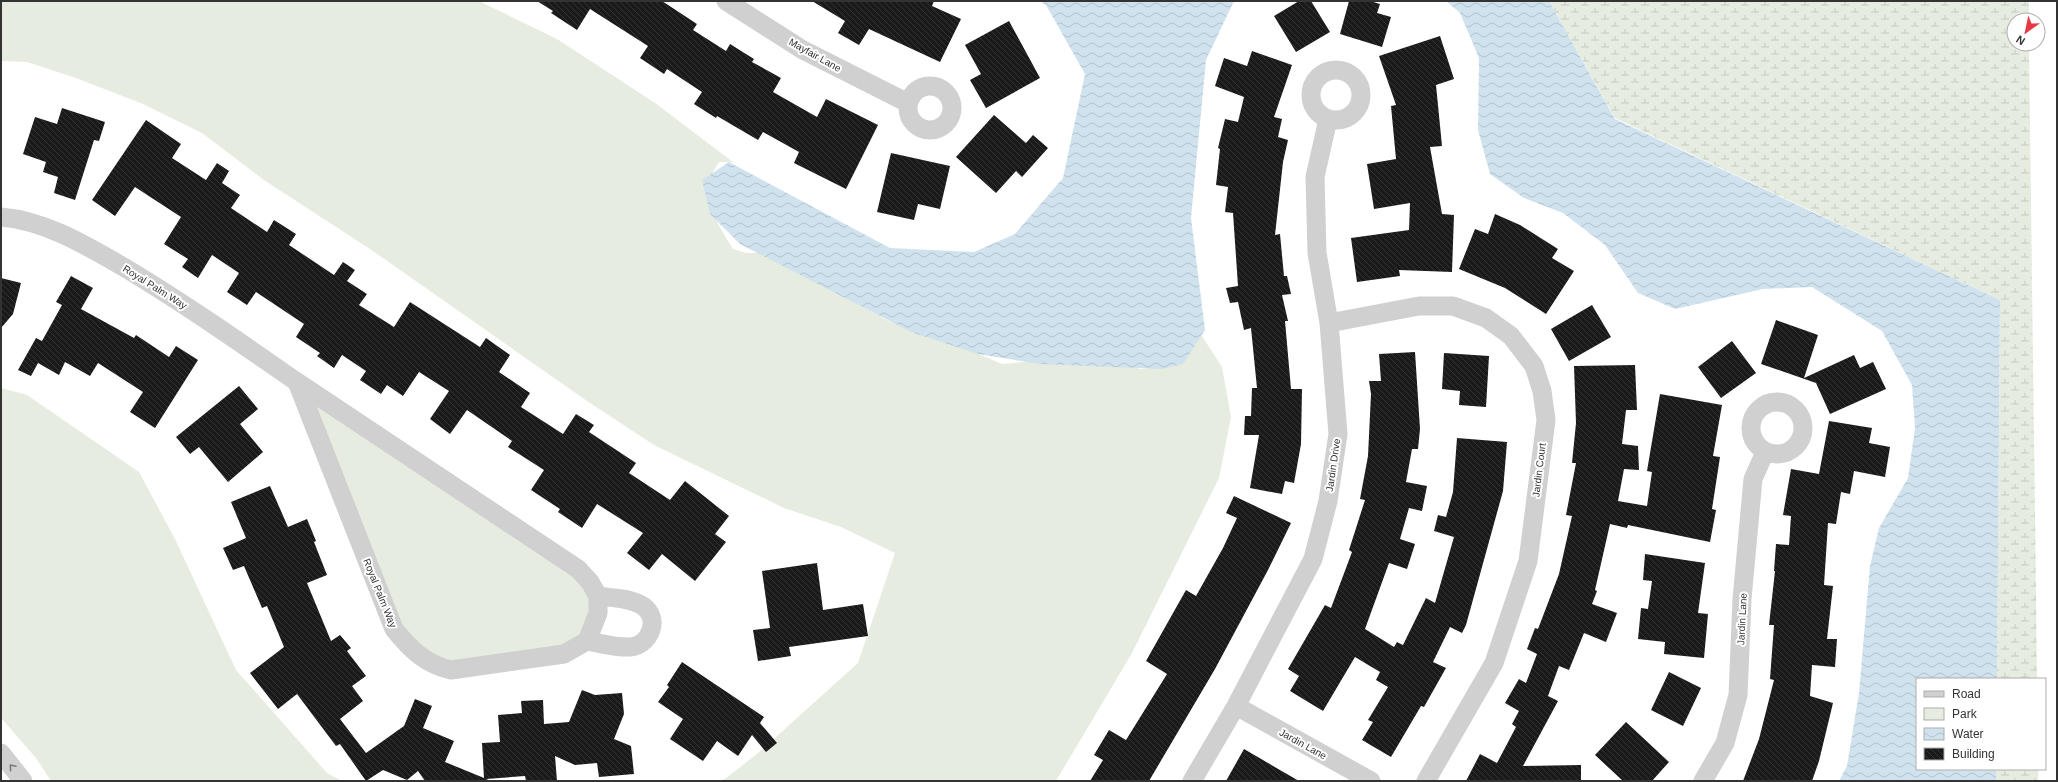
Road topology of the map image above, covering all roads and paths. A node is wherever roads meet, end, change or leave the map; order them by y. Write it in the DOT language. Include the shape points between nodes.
graph roads {
  1 [pos="726,1"];
  2 [pos="908,103"];
  3 [pos="1328,119"];
  4 [pos="1,217"];
  5 [pos="1329,323"];
  6 [pos="297,382"];
  7 [pos="1765,452"];
  8 [pos="598,596"];
  9 [pos="587,641"];
  10 [pos="1236,706"];
  11 [pos="1,753"];
  12 [pos="23,781"];
  13 [pos="1192,781"];
  14 [pos="1371,781"];
  15 [pos="1426,781"];
  16 [pos="1703,781"];
  1 -- 2 [label="street, Mayfair Lane" via="803,50"];
  3 -- 5 [label="street, Jardin Drive" via="1314,177 1317,253"];
  4 -- 6 [label="street, Royal Palm Way" via="16,218 71,236 168,293"];
  5 -- 10 [label="street, Jardin Drive" via="1338,434 1326,508 1313,559"];
  5 -- 15 [label="street, Jardin Court" via="1419,306 1453,306 1486,318 1511,336 1534,366 1542,392 1546,420 1528,561 1494,663"];
  6 -- 8 [label="street, Royal Palm Way" via="578,569"];
  6 -- 9 [label="street, Royal Palm Way" via="394,629 408,647 438,667 451,670 564,654"];
  7 -- 16 [label="street, Jardin Lane" via="1753,479 1742,599 1738,695 1725,743"];
  8 -- 9 [label="street" via="598,613"];
  8 -- 9 [label="street" via="627,600 644,606 651,617 652,630 644,642 630,647"];
  10 -- 13 [label="street, Jardin Drive"];
  10 -- 14 [label="street, Jardin Lane"];
  12 -- 11 [label="street, one-way"];
}
